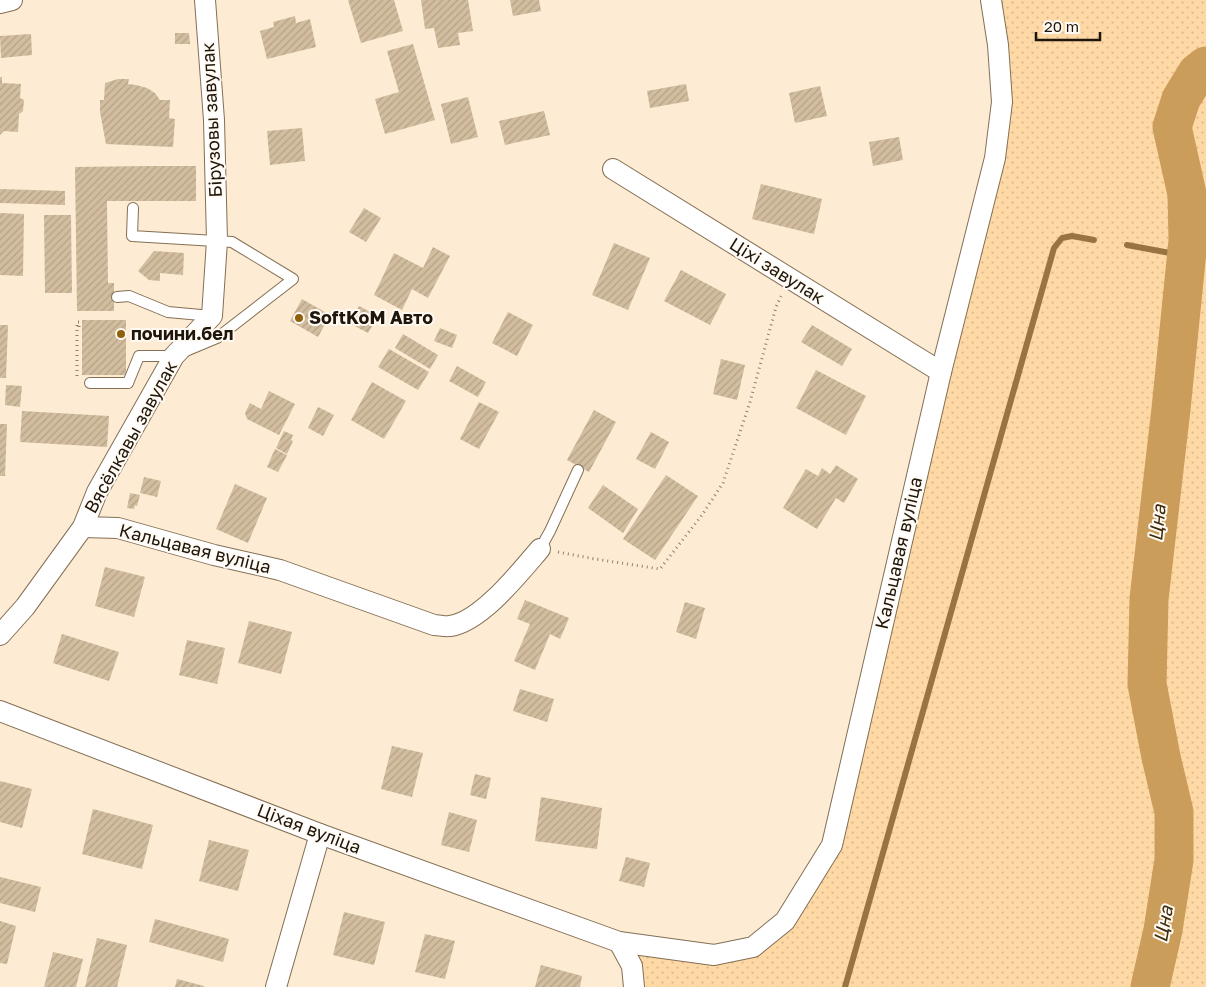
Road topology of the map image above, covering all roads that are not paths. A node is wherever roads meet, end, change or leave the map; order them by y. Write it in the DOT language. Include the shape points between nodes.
graph roads {
  1 [pos="12,0"];
  2 [pos="205,0"];
  3 [pos="991,0"];
  4 [pos="0,3"];
  5 [pos="613,169"];
  6 [pos="132,208"];
  7 [pos="217,241"];
  8 [pos="117,296"];
  9 [pos="212,316"];
  10 [pos="174,356"];
  11 [pos="941,372"];
  12 [pos="90,383"];
  13 [pos="578,470"];
  14 [pos="83,526"];
  15 [pos="540,549"];
  16 [pos="0,635"];
  17 [pos="0,711"];
  18 [pos="320,834"];
  19 [pos="620,942"];
  20 [pos="276,987"];
  21 [pos="634,987"];
  1 -- 4 [label="street"];
  2 -- 7 [label="street, Бірузовы завулак" via="214,120"];
  3 -- 11 [label="street, Кальцавая вуліца" via="1002,102 995,158"];
  5 -- 11 [label="street, Ціхі завулак"];
  6 -- 7 [label="lane" via="132,236"];
  7 -- 9 [label="street"];
  7 -- 10 [label="lane" via="232,242 293,279 217,338"];
  8 -- 9 [label="lane" via="129,296 168,312"];
  9 -- 10 [label="street, Вясёлкавы завулак"];
  10 -- 12 [label="lane" via="139,356 128,383"];
  10 -- 14 [label="street, Вясёлкавы завулак" via="97,492"];
  11 -- 19 [label="street, Кальцавая вуліца" via="832,845 785,922 754,948 714,955"];
  13 -- 15 [label="lane"];
  14 -- 15 [label="street, Кальцавая вуліца" via="118,528 280,570 434,625 450,626 466,620 490,603"];
  14 -- 16 [label="street" via="26,607"];
  17 -- 18 [label="street, Ціхая вуліца"];
  18 -- 19 [label="street, Ціхая вуліца"];
  18 -- 20 [label="street"];
  19 -- 21 [label="street" via="632,966"];
}
